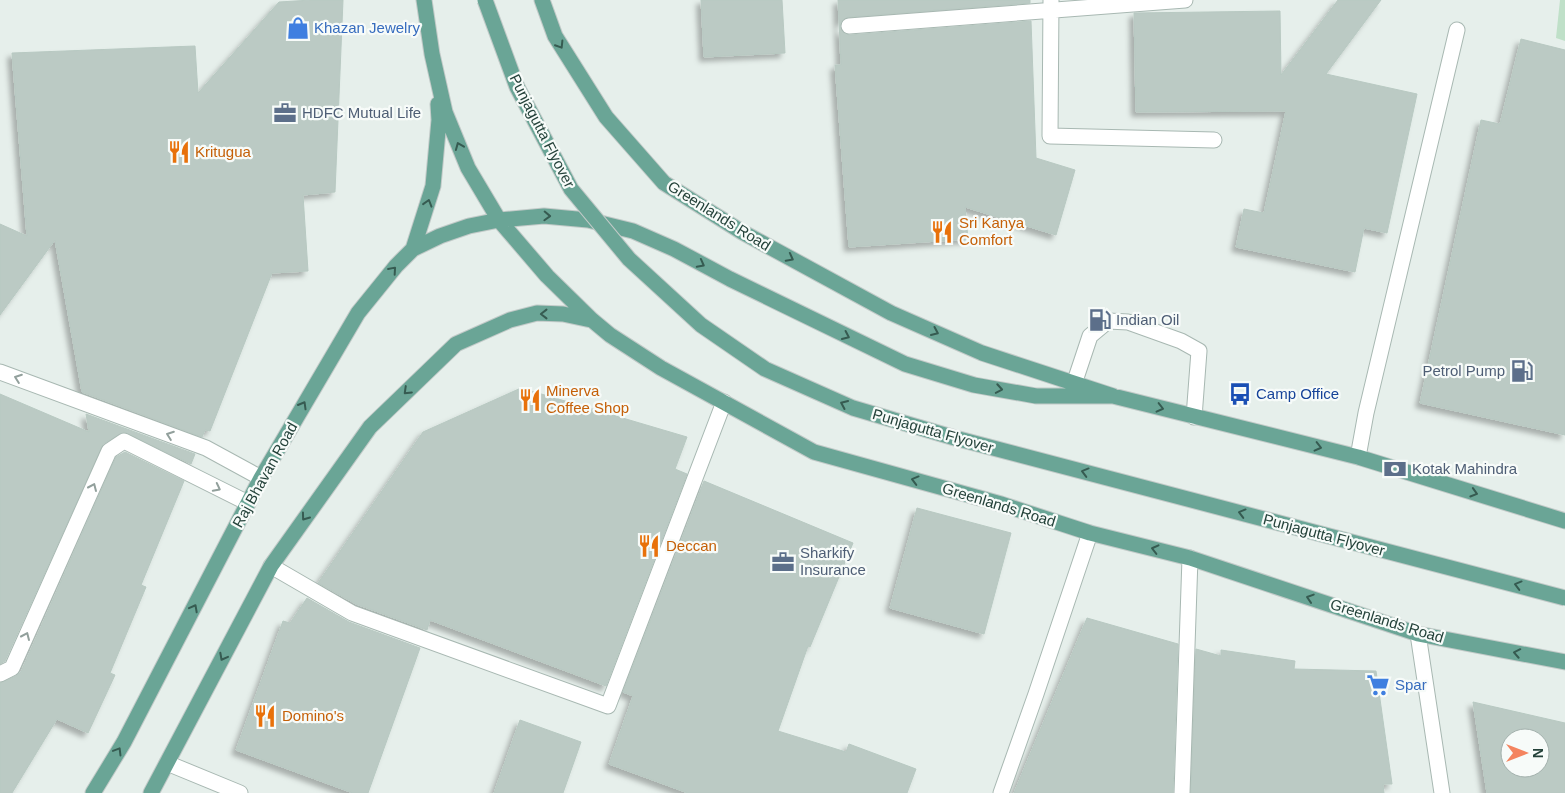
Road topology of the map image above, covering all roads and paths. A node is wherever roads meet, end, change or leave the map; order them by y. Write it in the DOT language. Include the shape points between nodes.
graph roads {
  1 [pos="424,0"];
  2 [pos="485,0"];
  3 [pos="542,0"];
  4 [pos="1185,0"];
  5 [pos="1051,6"];
  6 [pos="849,26"];
  7 [pos="1457,30"];
  8 [pos="432,54"];
  9 [pos="1214,140"];
  10 [pos="499,220"];
  11 [pos="413,250"];
  12 [pos="592,320"];
  13 [pos="0,372"];
  14 [pos="1074,384"];
  15 [pos="1113,396"];
  16 [pos="724,402"];
  17 [pos="1194,416"];
  18 [pos="1358,457"];
  19 [pos="261,478"];
  20 [pos="248,503"];
  21 [pos="1565,521"];
  22 [pos="1090,533"];
  23 [pos="1190,558"];
  24 [pos="271,566"];
  25 [pos="1565,598"];
  26 [pos="1418,634"];
  27 [pos="1565,662"];
  28 [pos="0,674"];
  29 [pos="167,763"];
  30 [pos="93,793"];
  31 [pos="151,793"];
  32 [pos="240,793"];
  33 [pos="1001,793"];
  34 [pos="1182,793"];
  35 [pos="1442,793"];
  1 -- 8 [label="main road, Greenlands Road"];
  25 -- 2 [label="main road, Punjagutta Flyover, one-way, bridge" via="955,438 853,408 765,369 701,325 636,266 571,189 517,87"];
  3 -- 14 [label="main road, Greenlands Road, one-way" via="555,36 606,117 664,183 742,232 891,313 982,353"];
  4 -- 5 [label="street"];
  5 -- 6 [label="street"];
  5 -- 9 [label="street" via="1050,136"];
  7 -- 18 [label="street"];
  10 -- 8 [label="main road, Greenlands Road, one-way" via="468,168 446,112"];
  11 -- 8 [label="main road, one-way" via="433,186 440,120"];
  10 -- 11 [label="main road, Raj Bhavan Road" via="440,236"];
  10 -- 12 [label="main road, Greenlands Road" via="546,276"];
  10 -- 15 [label="main road, Greenlands Road, one-way" via="552,216 588,220 633,231 905,364 974,385 1036,396"];
  19 -- 11 [label="main road, Raj Bhavan Road, one-way" via="358,313"];
  12 -- 16 [label="main road, Greenlands Road" via="661,368"];
  12 -- 24 [label="main road, one-way" via="537,313 510,320 456,344 370,427"];
  19 -- 13 [label="street, one-way" via="206,448"];
  14 -- 15 [label="main road, Greenlands Road"];
  14 -- 17 [label="street" via="1090,336 1108,321 1128,322 1199,351"];
  15 -- 17 [label="main road, Greenlands Road, one-way"];
  22 -- 16 [label="main road, Greenlands Road, one-way" via="1001,504 814,452"];
  16 -- 24 [label="street" via="608,706 352,613"];
  17 -- 18 [label="main road, Greenlands Road, one-way"];
  18 -- 21 [label="main road, Greenlands Road, one-way"];
  19 -- 20 [label="main road, Raj Bhavan Road"];
  28 -- 20 [label="street, one-way" via="12,668 109,451 124,441"];
  30 -- 20 [label="main road, Raj Bhavan Road, one-way" via="124,742"];
  23 -- 22 [label="main road, Greenlands Road, one-way"];
  22 -- 33 [label="street"];
  26 -- 23 [label="main road, Greenlands Road, one-way"];
  23 -- 34 [label="street"];
  24 -- 29 [label="main road, one-way"];
  27 -- 26 [label="main road, Greenlands Road, one-way"];
  26 -- 35 [label="street"];
  29 -- 31 [label="main road"];
  29 -- 32 [label="street"];
}
